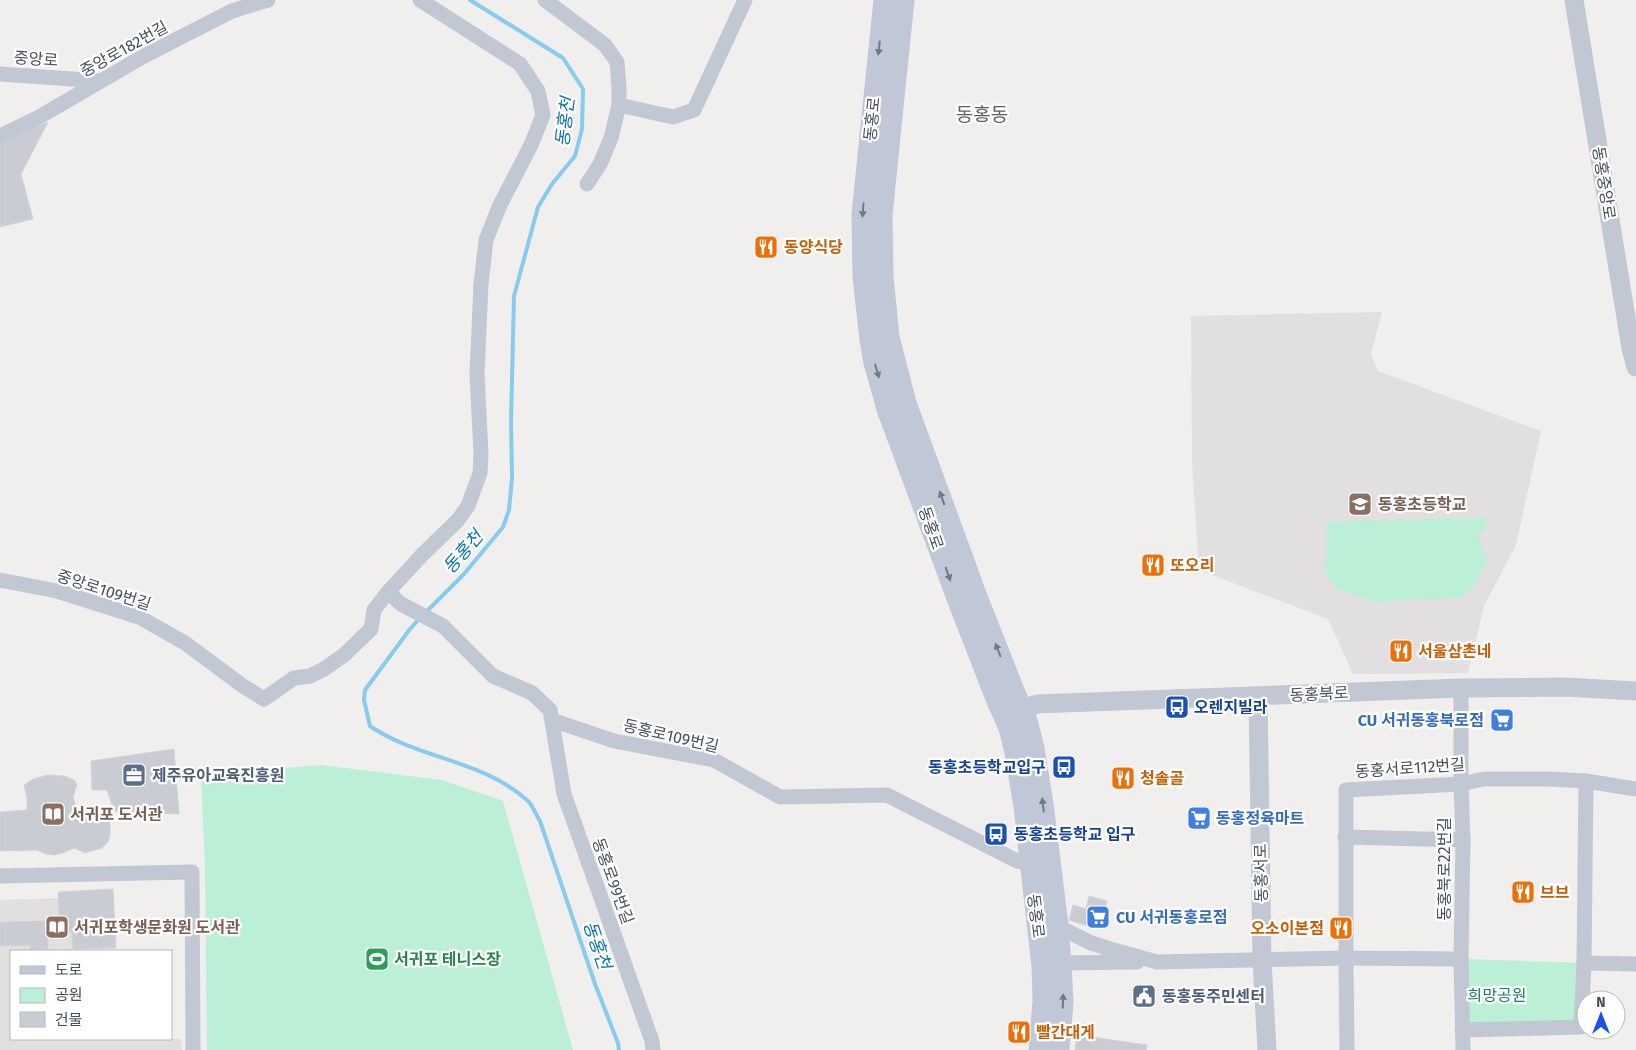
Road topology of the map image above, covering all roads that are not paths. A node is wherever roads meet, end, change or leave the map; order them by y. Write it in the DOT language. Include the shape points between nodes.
graph roads {
  1 [pos="268,0"];
  2 [pos="420,0"];
  3 [pos="545,0"];
  4 [pos="884,0"];
  5 [pos="904,0"];
  6 [pos="1574,0"];
  7 [pos="743,1"];
  8 [pos="0,74"];
  9 [pos="100,81"];
  10 [pos="619,105"];
  11 [pos="0,136"];
  12 [pos="587,184"];
  13 [pos="1636,366"];
  14 [pos="0,580"];
  15 [pos="388,592"];
  16 [pos="1461,688"];
  17 [pos="1636,691"];
  18 [pos="1258,697"];
  19 [pos="1012,712"];
  20 [pos="552,720"];
  21 [pos="1586,781"];
  22 [pos="1461,784"];
  23 [pos="1636,789"];
  24 [pos="1345,836"];
  25 [pos="1463,840"];
  26 [pos="1030,863"];
  27 [pos="0,876"];
  28 [pos="1058,925"];
  29 [pos="1346,958"];
  30 [pos="1461,959"];
  31 [pos="1262,960"];
  32 [pos="1158,962"];
  33 [pos="1062,963"];
  34 [pos="1584,963"];
  35 [pos="1636,964"];
  36 [pos="1462,1030"];
  37 [pos="193,1050"];
  38 [pos="653,1050"];
  39 [pos="1039,1050"];
  40 [pos="1059,1050"];
  41 [pos="1266,1050"];
  42 [pos="1347,1050"];
  43 [pos="1463,1050"];
  1 -- 9 [label="street, 중앙로182번길" via="232,11"];
  2 -- 15 [label="street" via="520,64 538,91 543,114 486,240 476,374 480,474 468,506 458,520"];
  3 -- 10 [label="street" via="606,45 617,62"];
  4 -- 19 [label="main road, 동홍로, one-way" via="862,214 863,277 874,363 887,409 961,609"];
  19 -- 5 [label="main road, 동홍로, one-way" via="979,602 906,402 889,337 882,215"];
  6 -- 13 [label="street, 동홍중앙로"];
  7 -- 10 [label="street" via="694,110 673,117"];
  8 -- 9 [label="street, 중앙로"];
  9 -- 11 [label="street, 중앙로182번길"];
  10 -- 12 [label="street" via="611,138"];
  14 -- 15 [label="street, 중앙로109번길" via="57,591 139,617 185,643 264,699 294,678 310,676 344,655 371,629 374,610"];
  15 -- 20 [label="street" via="401,604 443,626 493,676 532,693 550,710"];
  16 -- 17 [label="street, 동홍북로" via="1566,687"];
  16 -- 18 [label="street, 동홍북로"];
  16 -- 22 [label="street, 동홍북로22번길"];
  18 -- 19 [label="street, 동홍북로" via="1037,704"];
  18 -- 31 [label="street, 동홍서로"];
  19 -- 26 [label="main road, 동홍로" via="1009,728 1020,775"];
  28 -- 19 [label="main road, 동홍로, one-way" via="1039,772 1028,721"];
  20 -- 26 [label="street, 동홍로109번길" via="614,741 714,760 780,797 887,795 1016,861"];
  20 -- 38 [label="street, 동홍로99번길" via="564,794"];
  21 -- 22 [label="street, 동홍서로112번길" via="1484,779"];
  21 -- 23 [label="street, 동홍서로112번길"];
  21 -- 34 [label="street"];
  22 -- 24 [label="street, 동홍서로112번길" via="1346,790"];
  22 -- 25 [label="street, 동홍북로22번길"];
  24 -- 25 [label="street"];
  24 -- 29 [label="street, 동홍서로112번길"];
  25 -- 30 [label="street, 동홍북로22번길"];
  26 -- 39 [label="main road, 동홍로" via="1042,966"];
  27 -- 37 [label="street" via="192,872"];
  28 -- 32 [label="street, 동홍로" via="1097,945"];
  28 -- 33 [label="main road, 동홍로"];
  29 -- 30 [label="street"];
  29 -- 31 [label="street"];
  29 -- 42 [label="street"];
  30 -- 36 [label="street, 동홍북로22번길"];
  31 -- 32 [label="street, 동홍로"];
  31 -- 41 [label="street, 동홍서로"];
  32 -- 33 [label="street"];
  40 -- 33 [label="main road, 동홍로, one-way"];
  34 -- 35 [label="street"];
  34 -- 36 [label="street" via="1580,1028"];
  36 -- 43 [label="street, 동홍북로22번길"];
}
